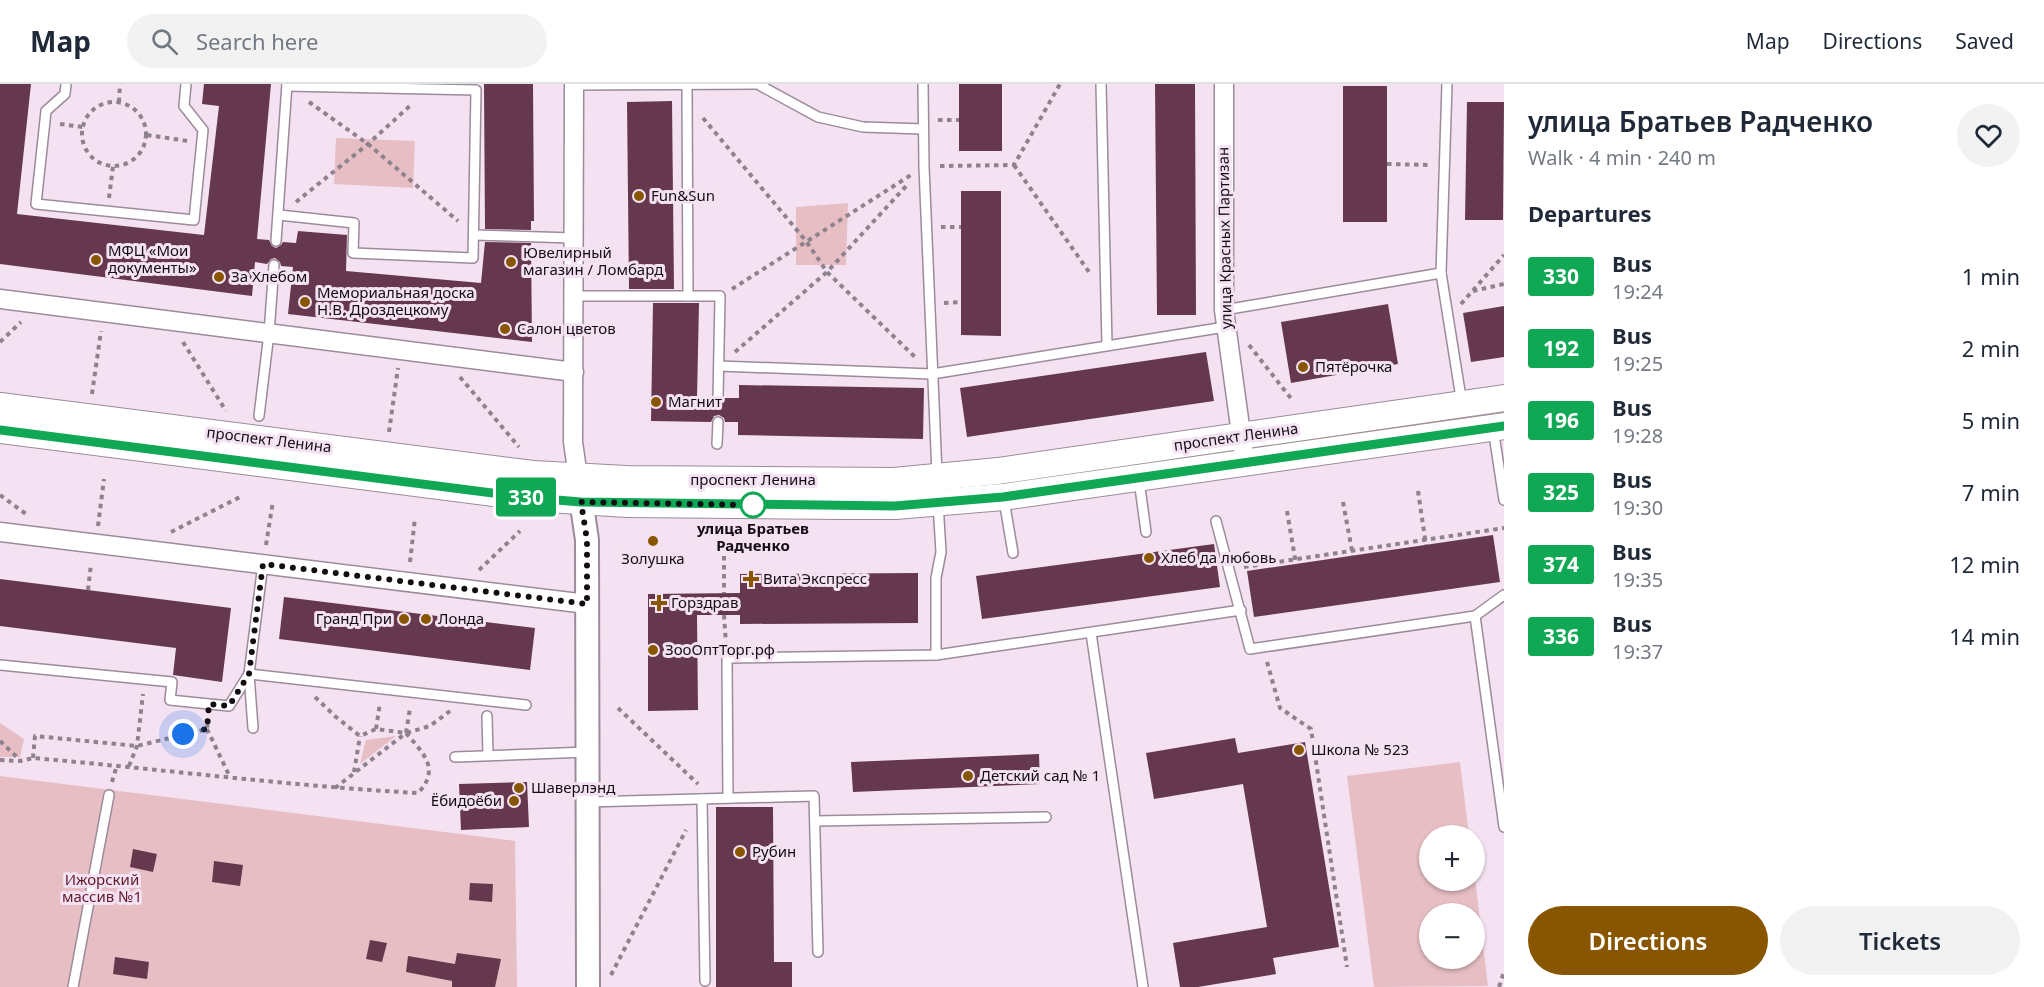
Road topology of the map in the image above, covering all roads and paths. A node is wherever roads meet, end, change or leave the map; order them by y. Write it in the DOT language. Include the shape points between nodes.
graph roads {
  1 [pos="66,84"];
  2 [pos="120,84"];
  3 [pos="186,84"];
  4 [pos="923,84"];
  5 [pos="1060,84"];
  6 [pos="1101,84"];
  7 [pos="1224,84"];
  8 [pos="1447,84"];
  9 [pos="287,85"];
  10 [pos="574,85"];
  11 [pos="687,85"];
  12 [pos="723,85"];
  13 [pos="762,85"];
  14 [pos="428,87"];
  15 [pos="687,98"];
  16 [pos="119,102"];
  17 [pos="44,123"];
  18 [pos="83,127"];
  19 [pos="923,129"];
  20 [pos="147,135"];
  21 [pos="200,143"];
  22 [pos="368,144"];
  23 [pos="1387,164"];
  24 [pos="1014,165"];
  25 [pos="1444,165"];
  26 [pos="113,166"];
  27 [pos="924,166"];
  28 [pos="107,211"];
  29 [pos="279,215"];
  30 [pos="474,235"];
  31 [pos="573,238"];
  32 [pos="276,241"];
  33 [pos="806,241"];
  34 [pos="1504,255"];
  35 [pos="274,265"];
  36 [pos="827,272"];
  37 [pos="1441,273"];
  38 [pos="1504,284"];
  39 [pos="1473,291"];
  40 [pos="573,296"];
  41 [pos="688,296"];
  42 [pos="720,296"];
  43 [pos="1106,296"];
  44 [pos="0,299"];
  45 [pos="104,312"];
  46 [pos="1449,318"];
  47 [pos="1225,319"];
  48 [pos="170,321"];
  49 [pos="269,333"];
  50 [pos="1107,345"];
  51 [pos="400,350"];
  52 [pos="442,355"];
  53 [pos="719,366"];
  54 [pos="574,372"];
  55 [pos="932,374"];
  56 [pos="92,394"];
  57 [pos="718,398"];
  58 [pos="1504,398"];
  59 [pos="1293,400"];
  60 [pos="1462,404"];
  61 [pos="0,406"];
  62 [pos="226,411"];
  63 [pos="259,416"];
  64 [pos="717,422"];
  65 [pos="1499,427"];
  66 [pos="0,430"];
  67 [pos="389,433"];
  68 [pos="1241,436"];
  69 [pos="717,444"];
  70 [pos="522,450"];
  71 [pos="1245,463"];
  72 [pos="578,477"];
  73 [pos="937,478"];
  74 [pos="1138,478"];
  75 [pos="104,479"];
  76 [pos="1419,491"];
  77 [pos="240,496"];
  78 [pos="1003,497"];
  79 [pos="1504,500"];
  80 [pos="273,501"];
  81 [pos="581,502"];
  82 [pos="1343,502"];
  83 [pos="938,503"];
  84 [pos="1287,511"];
  85 [pos="415,518"];
  86 [pos="1216,521"];
  87 [pos="1504,528"];
  88 [pos="520,531"];
  89 [pos="0,532"];
  90 [pos="1146,532"];
  91 [pos="95,543"];
  92 [pos="1426,543"];
  93 [pos="138,549"];
  94 [pos="1013,553"];
  95 [pos="1352,553"];
  96 [pos="724,556"];
  97 [pos="1296,561"];
  98 [pos="91,563"];
  99 [pos="263,564"];
  100 [pos="409,564"];
  101 [pos="1230,569"];
  102 [pos="459,588"];
  103 [pos="88,590"];
  104 [pos="724,593"];
  105 [pos="1504,595"];
  106 [pos="587,604"];
  107 [pos="1241,610"];
  108 [pos="724,615"];
  109 [pos="1475,616"];
  110 [pos="1091,633"];
  111 [pos="1262,647"];
  112 [pos="936,655"];
  113 [pos="727,658"];
  114 [pos="0,665"];
  115 [pos="249,674"];
  116 [pos="298,679"];
  117 [pos="144,680"];
  118 [pos="381,689"];
  119 [pos="412,692"];
  120 [pos="468,699"];
  121 [pos="209,704"];
  122 [pos="526,705"];
  123 [pos="618,708"];
  124 [pos="487,716"];
  125 [pos="253,728"];
  126 [pos="207,729"];
  127 [pos="376,729"];
  128 [pos="406,732"];
  129 [pos="360,736"];
  130 [pos="0,741"];
  131 [pos="137,746"];
  132 [pos="587,752"];
  133 [pos="488,755"];
  134 [pos="455,757"];
  135 [pos="33,758"];
  136 [pos="0,760"];
  137 [pos="21,761"];
  138 [pos="129,766"];
  139 [pos="354,773"];
  140 [pos="230,777"];
  141 [pos="334,788"];
  142 [pos="703,788"];
  143 [pos="109,795"];
  144 [pos="728,798"];
  145 [pos="702,799"];
  146 [pos="587,802"];
  147 [pos="1046,817"];
  148 [pos="815,821"];
  149 [pos="1504,827"];
  150 [pos="818,952"];
  151 [pos="1347,967"];
  152 [pos="1504,972"];
  153 [pos="609,978"];
  154 [pos="705,981"];
  155 [pos="73,987"];
  156 [pos="588,987"];
  157 [pos="1143,987"];
  158 [pos="1498,987"];
  1 -- 17 [label="lane" via="65,94 46,111"];
  2 -- 16 [label="path"];
  3 -- 21 [label="lane" via="184,106 203,130"];
  4 -- 19 [label="lane"];
  5 -- 24 [label="path"];
  6 -- 43 [label="lane"];
  7 -- 47 [label="street, улица Красных Партизан"];
  8 -- 25 [label="lane"];
  9 -- 14 [label="lane"];
  9 -- 22 [label="path"];
  9 -- 29 [label="lane"];
  10 -- 11 [label="lane"];
  10 -- 31 [label="street"];
  11 -- 12 [label="lane"];
  11 -- 15 [label="lane"];
  12 -- 13 [label="lane"];
  13 -- 19 [label="lane" via="818,117 863,127"];
  14 -- 22 [label="path"];
  14 -- 30 [label="lane" via="476,90"];
  15 -- 33 [label="path"];
  15 -- 41 [label="lane"];
  16 -- 18 [label="path" via="98,106 89,113"];
  16 -- 20 [label="path" via="129,105 144,119"];
  17 -- 18 [label="path"];
  17 -- 28 [label="lane" via="36,204"];
  18 -- 26 [label="path" via="83,144 88,154 96,162"];
  19 -- 27 [label="lane"];
  20 -- 21 [label="path"];
  20 -- 26 [label="path" via="137,158"];
  21 -- 28 [label="lane" via="194,220"];
  22 -- 29 [label="path"];
  22 -- 30 [label="path"];
  23 -- 25 [label="path"];
  24 -- 27 [label="path"];
  24 -- 43 [label="path"];
  25 -- 37 [label="lane"];
  26 -- 28 [label="path"];
  27 -- 33 [label="path"];
  27 -- 36 [label="path"];
  27 -- 55 [label="lane"];
  29 -- 30 [label="lane" via="354,223 352,253 473,258"];
  29 -- 32 [label="lane"];
  30 -- 31 [label="lane"];
  31 -- 40 [label="street"];
  33 -- 36 [label="path"];
  33 -- 42 [label="path"];
  34 -- 39 [label="path"];
  35 -- 49 [label="lane"];
  36 -- 53 [label="path"];
  36 -- 55 [label="path"];
  37 -- 46 [label="lane"];
  37 -- 47 [label="lane"];
  38 -- 39 [label="path"];
  39 -- 46 [label="path"];
  40 -- 41 [label="lane"];
  40 -- 54 [label="street"];
  41 -- 42 [label="lane"];
  42 -- 53 [label="lane"];
  43 -- 50 [label="lane"];
  44 -- 45 [label="street"];
  45 -- 48 [label="street"];
  45 -- 56 [label="path"];
  46 -- 60 [label="lane"];
  47 -- 50 [label="lane"];
  47 -- 59 [label="path"];
  47 -- 68 [label="street, улица Красных Партизан"];
  48 -- 49 [label="street"];
  48 -- 62 [label="path"];
  49 -- 51 [label="street"];
  49 -- 63 [label="lane"];
  50 -- 55 [label="lane"];
  51 -- 52 [label="street"];
  51 -- 67 [label="path"];
  52 -- 54 [label="street"];
  52 -- 70 [label="path"];
  53 -- 55 [label="lane"];
  53 -- 57 [label="lane"];
  54 -- 72 [label="street" via="573,442"];
  55 -- 73 [label="lane"];
  58 -- 60 [label="main road, проспект Ленина"];
  60 -- 68 [label="main road, проспект Ленина"];
  61 -- 72 [label="main road, проспект Ленина"];
  64 -- 69 [label="lane"];
  65 -- 71 [label="main road, проспект Ленина"];
  65 -- 79 [label="lane"];
  66 -- 81 [label="main road, проспект Ленина"];
  68 -- 71 [label="street, улица Красных Партизан"];
  68 -- 73 [label="main road, проспект Ленина"];
  71 -- 74 [label="main road, проспект Ленина"];
  72 -- 73 [label="main road, проспект Ленина" via="894,481"];
  72 -- 81 [label="street"];
  74 -- 78 [label="main road, проспект Ленина"];
  74 -- 90 [label="lane"];
  75 -- 91 [label="path"];
  76 -- 92 [label="path"];
  77 -- 93 [label="path"];
  78 -- 83 [label="main road, проспект Ленина"];
  78 -- 94 [label="lane"];
  80 -- 99 [label="path"];
  81 -- 83 [label="main road, проспект Ленина" via="830,506"];
  81 -- 106 [label="street" via="587,540"];
  82 -- 95 [label="path"];
  83 -- 112 [label="lane" via="941,552 936,578"];
  84 -- 97 [label="path"];
  85 -- 100 [label="path"];
  86 -- 101 [label="lane"];
  87 -- 92 [label="path"];
  88 -- 102 [label="path"];
  89 -- 91 [label="street"];
  91 -- 93 [label="street"];
  92 -- 95 [label="path"];
  93 -- 99 [label="street"];
  95 -- 97 [label="path"];
  96 -- 104 [label="path"];
  97 -- 101 [label="path"];
  98 -- 103 [label="path"];
  99 -- 102 [label="street"];
  99 -- 115 [label="lane"];
  101 -- 107 [label="lane"];
  102 -- 106 [label="street"];
  105 -- 109 [label="lane"];
  106 -- 132 [label="street"];
  107 -- 110 [label="lane"];
  107 -- 111 [label="lane" via="1250,649"];
  108 -- 113 [label="path"];
  109 -- 111 [label="lane"];
  109 -- 149 [label="lane"];
  110 -- 112 [label="lane"];
  110 -- 157 [label="lane"];
  111 -- 151 [label="path" via="1280,708 1311,729"];
  112 -- 113 [label="lane"];
  113 -- 144 [label="lane"];
  114 -- 117 [label="lane"];
  115 -- 116 [label="lane"];
  115 -- 121 [label="lane" via="229,706"];
  115 -- 125 [label="lane"];
  116 -- 118 [label="lane"];
  116 -- 129 [label="path"];
  117 -- 121 [label="lane" via="172,682 170,700"];
  117 -- 131 [label="path"];
  118 -- 119 [label="lane"];
  118 -- 127 [label="path"];
  119 -- 120 [label="lane"];
  119 -- 128 [label="path"];
  120 -- 122 [label="lane"];
  120 -- 128 [label="path" via="430,726"];
  121 -- 126 [label="path"];
  123 -- 142 [label="path"];
  124 -- 133 [label="lane"];
  126 -- 131 [label="path"];
  126 -- 140 [label="path"];
  127 -- 128 [label="path"];
  127 -- 129 [label="path"];
  128 -- 139 [label="path"];
  128 -- 141 [label="path" via="425,756 430,772 418,793"];
  129 -- 139 [label="path"];
  130 -- 137 [label="path"];
  131 -- 135 [label="path" via="35,736"];
  131 -- 138 [label="path"];
  132 -- 133 [label="lane"];
  132 -- 146 [label="street"];
  133 -- 134 [label="lane"];
  135 -- 137 [label="path"];
  135 -- 138 [label="path"];
  136 -- 137 [label="path"];
  138 -- 140 [label="path"];
  139 -- 141 [label="path"];
  140 -- 141 [label="path"];
  143 -- 155 [label="lane"];
  144 -- 145 [label="lane"];
  144 -- 148 [label="lane" via="814,796"];
  145 -- 146 [label="lane"];
  145 -- 153 [label="path"];
  145 -- 154 [label="lane"];
  146 -- 156 [label="street"];
  147 -- 148 [label="lane"];
  148 -- 150 [label="lane"];
  152 -- 158 [label="path"];
}
